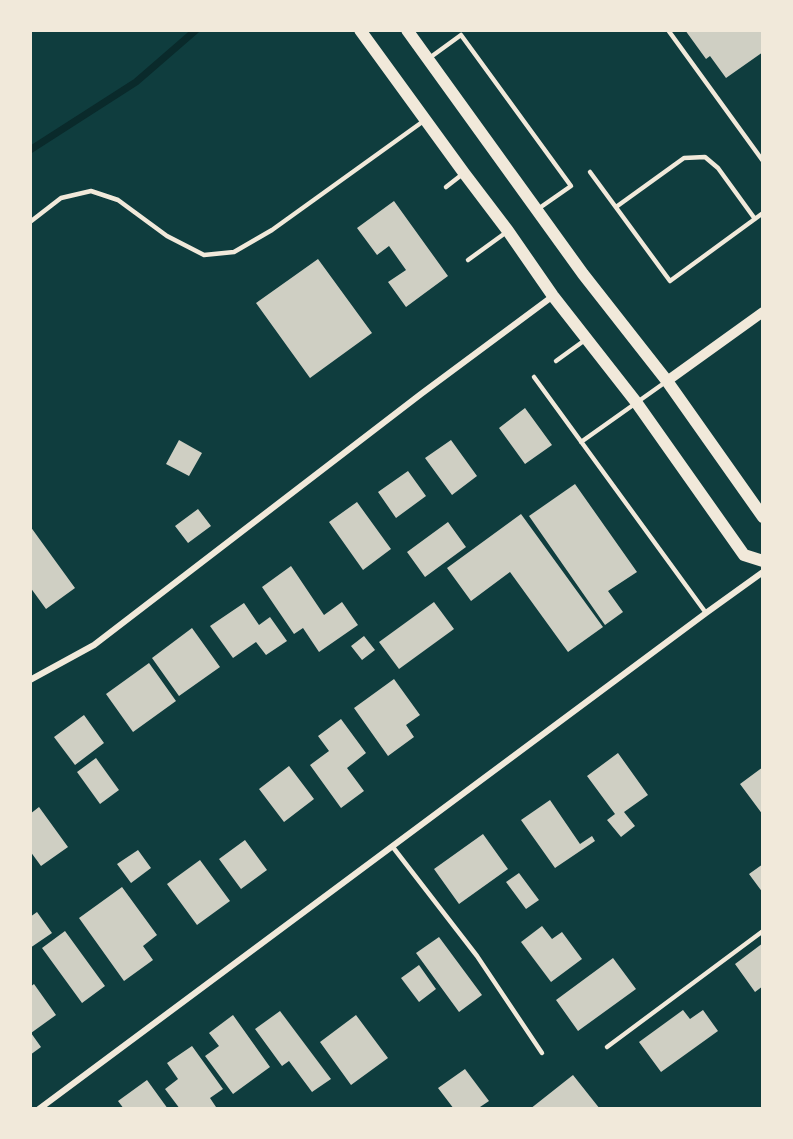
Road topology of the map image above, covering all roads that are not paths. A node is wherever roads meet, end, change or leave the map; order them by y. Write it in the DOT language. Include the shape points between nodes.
graph roads {
  1 [pos="360,30"];
  2 [pos="407,30"];
  3 [pos="668,30"];
  4 [pos="428,59"];
  5 [pos="425,120"];
  6 [pos="763,161"];
  7 [pos="590,172"];
  8 [pos="464,173"];
  9 [pos="446,187"];
  10 [pos="616,207"];
  11 [pos="538,209"];
  12 [pos="763,213"];
  13 [pos="755,219"];
  14 [pos="30,222"];
  15 [pos="508,231"];
  16 [pos="468,260"];
  17 [pos="553,296"];
  18 [pos="763,312"];
  19 [pos="587,339"];
  20 [pos="556,361"];
  21 [pos="534,377"];
  22 [pos="667,381"];
  23 [pos="636,402"];
  24 [pos="581,442"];
  25 [pos="763,517"];
  26 [pos="763,561"];
  27 [pos="763,572"];
  28 [pos="706,613"];
  29 [pos="30,680"];
  30 [pos="392,846"];
  31 [pos="763,931"];
  32 [pos="607,1047"];
  33 [pos="542,1053"];
  34 [pos="39,1109"];
  1 -- 5 [label="main road"];
  2 -- 4 [label="main road"];
  3 -- 6 [label="lane"];
  4 -- 11 [label="main road"];
  4 -- 11 [label="lane" via="461,35 571,186"];
  5 -- 8 [label="main road"];
  5 -- 14 [label="lane" via="272,230 234,252 204,255 167,236 118,200 91,191 61,198"];
  7 -- 10 [label="lane"];
  8 -- 9 [label="lane"];
  8 -- 15 [label="main road"];
  10 -- 13 [label="lane" via="684,158 705,158 718,168"];
  10 -- 13 [label="lane" via="670,281"];
  11 -- 22 [label="main road"];
  12 -- 13 [label="lane"];
  15 -- 16 [label="lane"];
  15 -- 17 [label="main road"];
  17 -- 19 [label="main road"];
  17 -- 29 [label="street" via="94,645"];
  18 -- 22 [label="street"];
  19 -- 20 [label="lane"];
  19 -- 23 [label="main road"];
  21 -- 24 [label="lane"];
  22 -- 23 [label="lane"];
  22 -- 25 [label="main road"];
  23 -- 24 [label="lane"];
  23 -- 26 [label="main road" via="744,555"];
  24 -- 28 [label="lane"];
  27 -- 28 [label="street"];
  28 -- 30 [label="street"];
  30 -- 33 [label="lane" via="477,956"];
  30 -- 34 [label="street"];
  31 -- 32 [label="lane"];
}
